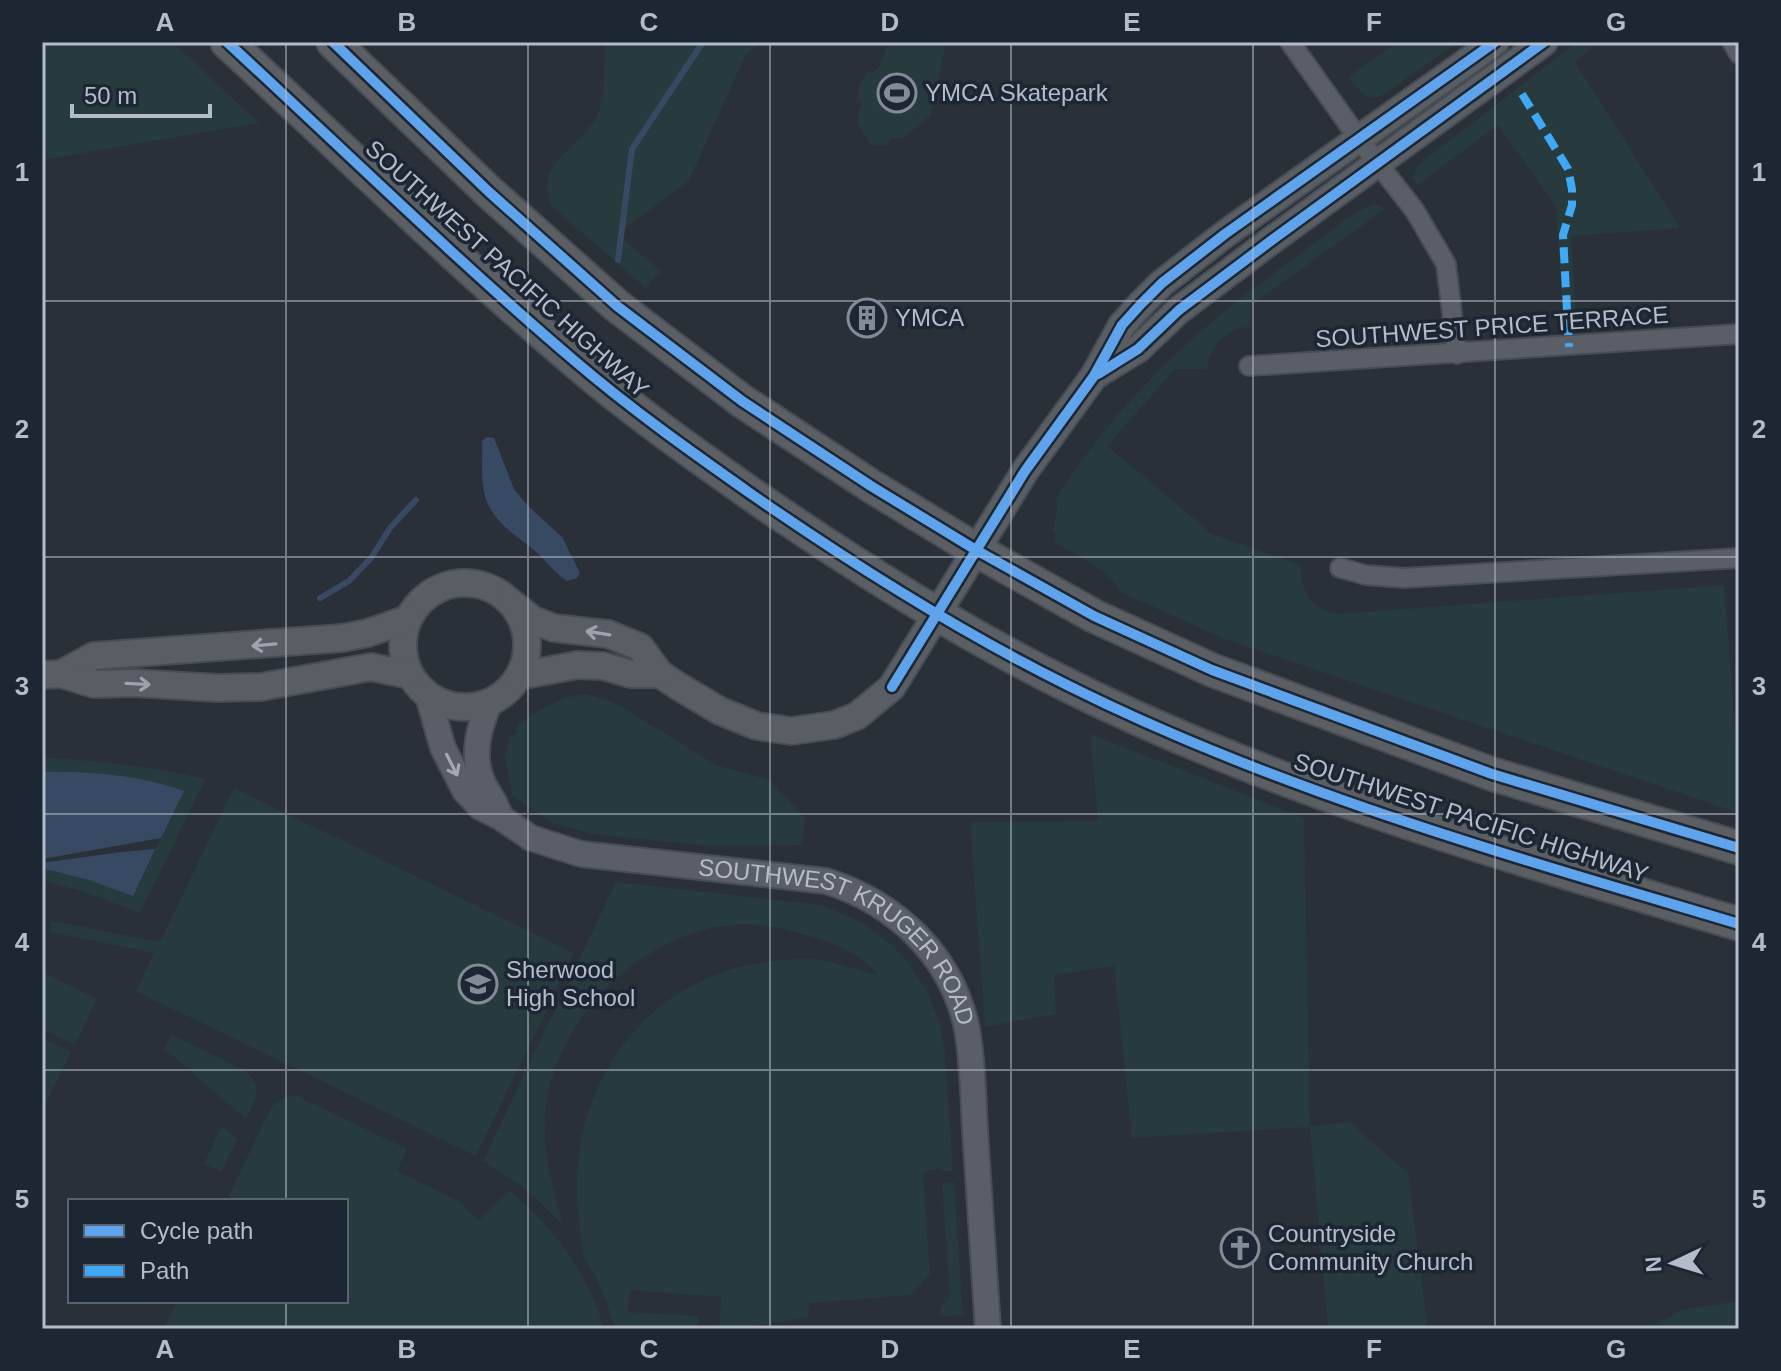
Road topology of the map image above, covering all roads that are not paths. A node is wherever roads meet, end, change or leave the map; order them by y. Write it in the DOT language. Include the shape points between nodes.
graph roads {
  1 [pos="227,42"];
  2 [pos="333,42"];
  3 [pos="1290,42"];
  4 [pos="1495,42"];
  5 [pos="1544,42"];
  6 [pos="1732,42"];
  7 [pos="1739,54"];
  8 [pos="1359,139"];
  9 [pos="1378,163"];
  10 [pos="1739,334"];
  11 [pos="1457,354"];
  12 [pos="1249,366"];
  13 [pos="1094,376"];
  14 [pos="976,550"];
  15 [pos="1739,558"];
  16 [pos="1340,568"];
  17 [pos="509,601"];
  18 [pos="938,613"];
  19 [pos="408,619"];
  20 [pos="660,674"];
  21 [pos="52,675"];
  22 [pos="410,675"];
  23 [pos="519,676"];
  24 [pos="428,696"];
  25 [pos="490,702"];
  26 [pos="500,817"];
  27 [pos="1739,848"];
  28 [pos="1739,924"];
  29 [pos="988,1329"];
  1 -- 18 [label="highway, SOUTHWEST PACIFIC HIGHWAY" via="628,405 810,534"];
  2 -- 14 [label="highway, SOUTHWEST PACIFIC HIGHWAY" via="564,261 651,333 799,440"];
  3 -- 8 [label="street"];
  4 -- 8 [label="main road"];
  5 -- 9 [label="main road"];
  6 -- 7 [label="street"];
  8 -- 9 [label="street"];
  8 -- 13 [label="main road" via="1162,283 1122,325"];
  9 -- 11 [label="street" via="1446,264"];
  9 -- 13 [label="main road" via="1179,310 1138,349"];
  10 -- 11 [label="street, SOUTHWEST PRICE TERRACE"];
  11 -- 12 [label="street, SOUTHWEST PRICE TERRACE"];
  13 -- 14 [label="main road"];
  14 -- 18 [label="main road"];
  14 -- 27 [label="highway, SOUTHWEST PACIFIC HIGHWAY" via="1094,616 1254,687 1492,774"];
  15 -- 16 [label="street" via="1404,578"];
  17 -- 19 [label="main road" via="479,583 458,583 436,588"];
  20 -- 17 [label="main road, one-way" via="640,647 608,634 554,628"];
  17 -- 23 [label="main road" via="521,617 526,637"];
  18 -- 20 [label="main road" via="892,687 857,716 834,725 791,731 757,726 720,711"];
  18 -- 28 [label="highway, SOUTHWEST PACIFIC HIGHWAY" via="1067,685 1284,779 1444,836"];
  19 -- 21 [label="main road, one-way" via="342,638 94,656"];
  19 -- 22 [label="main road" via="403,657"];
  20 -- 23 [label="main road" via="577,665"];
  21 -- 22 [label="main road, one-way" via="94,684 218,688 261,687 371,667"];
  22 -- 24 [label="main road"];
  23 -- 25 [label="main road"];
  24 -- 25 [label="main road" via="458,706"];
  24 -- 26 [label="street, SOUTHWEST KRUGER ROAD, one-way" via="443,748 465,791"];
  25 -- 26 [label="street" via="481,720 478,766"];
  26 -- 29 [label="street, SOUTHWEST KRUGER ROAD" via="531,838 568,851 826,881 884,907 917,935 952,987 968,1037"];
}
